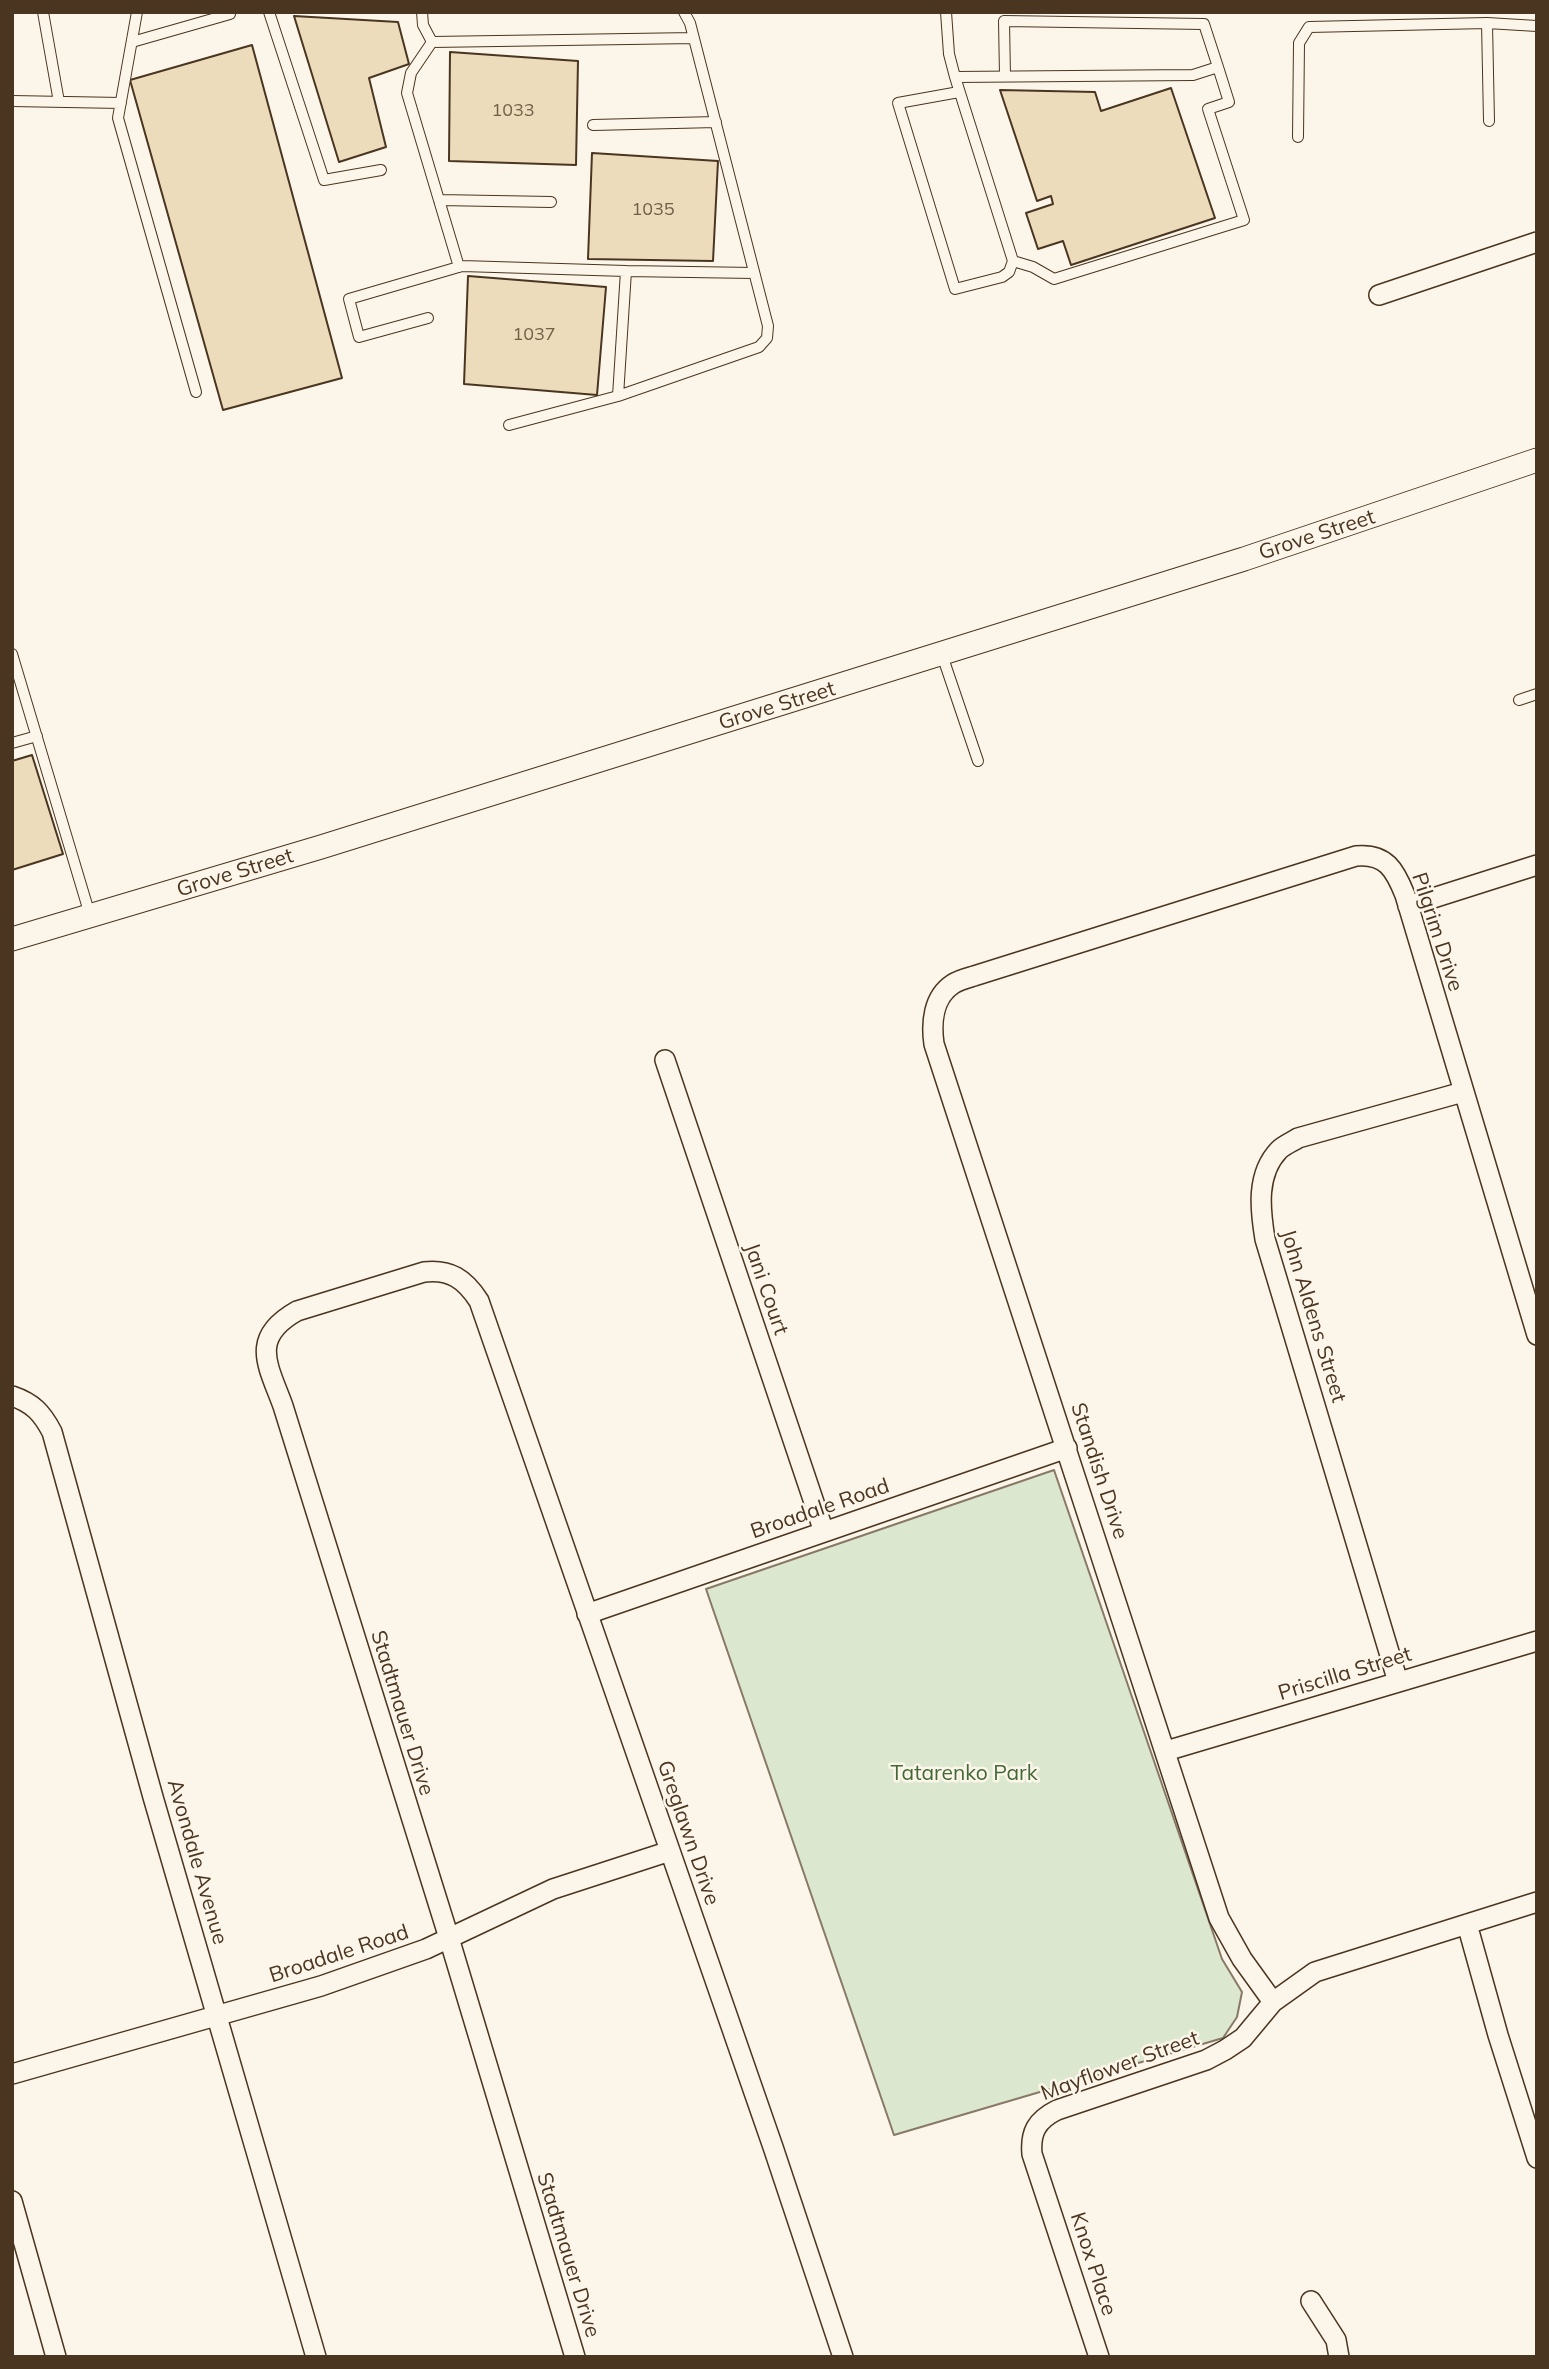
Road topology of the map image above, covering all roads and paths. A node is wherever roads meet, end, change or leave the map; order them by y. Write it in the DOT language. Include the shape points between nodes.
graph roads {
  1 [pos="43,12"];
  2 [pos="137,12"];
  3 [pos="269,12"];
  4 [pos="422,12"];
  5 [pos="684,12"];
  6 [pos="946,12"];
  7 [pos="230,14"];
  8 [pos="1487,23"];
  9 [pos="1537,26"];
  10 [pos="694,38"];
  11 [pos="132,42"];
  12 [pos="432,42"];
  13 [pos="1218,67"];
  14 [pos="1005,76"];
  15 [pos="954,77"];
  16 [pos="959,92"];
  17 [pos="12,101"];
  18 [pos="59,103"];
  19 [pos="121,103"];
  20 [pos="1489,121"];
  21 [pos="716,122"];
  22 [pos="593,125"];
  23 [pos="1298,137"];
  24 [pos="381,170"];
  25 [pos="439,200"];
  26 [pos="551,202"];
  27 [pos="1537,242"];
  28 [pos="1013,261"];
  29 [pos="459,267"];
  30 [pos="626,271"];
  31 [pos="754,273"];
  32 [pos="1379,295"];
  33 [pos="428,318"];
  34 [pos="196,392"];
  35 [pos="618,396"];
  36 [pos="509,425"];
  37 [pos="1537,460"];
  38 [pos="12,654"];
  39 [pos="942,654"];
  40 [pos="1537,694"];
  41 [pos="1519,700"];
  42 [pos="37,736"];
  43 [pos="12,743"];
  44 [pos="978,761"];
  45 [pos="1537,865"];
  46 [pos="1408,906"];
  47 [pos="91,916"];
  48 [pos="12,939"];
  49 [pos="989,971"];
  50 [pos="665,1060"];
  51 [pos="1463,1092"];
  52 [pos="487,1325"];
  53 [pos="1537,1335"];
  54 [pos="12,1396"];
  55 [pos="1067,1448"];
  56 [pos="824,1532"];
  57 [pos="587,1614"];
  58 [pos="1537,1641"];
  59 [pos="1398,1682"];
  60 [pos="1166,1751"];
  61 [pos="670,1851"];
  62 [pos="1537,1902"];
  63 [pos="1467,1924"];
  64 [pos="449,1938"];
  65 [pos="1273,2002"];
  66 [pos="218,2015"];
  67 [pos="12,2074"];
  68 [pos="1537,2158"];
  69 [pos="1042,2186"];
  70 [pos="12,2201"];
  71 [pos="1311,2301"];
  72 [pos="56,2357"];
  73 [pos="316,2357"];
  74 [pos="575,2357"];
  75 [pos="843,2357"];
  76 [pos="1099,2357"];
  77 [pos="1339,2357"];
  1 -- 18 [label="lane"];
  2 -- 11 [label="lane"];
  3 -- 24 [label="lane" via="324,180"];
  4 -- 12 [label="lane"];
  5 -- 10 [label="lane"];
  6 -- 15 [label="lane"];
  7 -- 11 [label="lane"];
  8 -- 9 [label="lane"];
  8 -- 20 [label="lane"];
  8 -- 23 [label="lane" via="1309,27 1298,43"];
  10 -- 12 [label="lane"];
  10 -- 21 [label="lane"];
  11 -- 19 [label="lane"];
  12 -- 25 [label="lane" via="411,73 407,93"];
  13 -- 14 [label="lane" via="1193,75"];
  13 -- 14 [label="lane" via="1204,24 1004,21"];
  13 -- 28 [label="lane" via="1229,102 1208,109 1244,220 1054,279"];
  14 -- 15 [label="lane"];
  15 -- 16 [label="lane"];
  16 -- 28 [label="lane"];
  16 -- 28 [label="lane" via="898,103 955,289 1002,277"];
  17 -- 18 [label="lane"];
  18 -- 19 [label="lane"];
  19 -- 34 [label="lane" via="118,118"];
  21 -- 22 [label="lane"];
  21 -- 31 [label="lane"];
  25 -- 26 [label="lane"];
  25 -- 29 [label="lane"];
  27 -- 32 [label="street"];
  29 -- 30 [label="lane"];
  29 -- 33 [label="lane" via="349,299 359,337"];
  30 -- 31 [label="lane"];
  30 -- 35 [label="lane"];
  31 -- 35 [label="lane" via="768,326 767,338 759,347"];
  35 -- 36 [label="lane"];
  37 -- 39 [label="street, Grove Street"];
  38 -- 42 [label="lane"];
  39 -- 44 [label="lane"];
  39 -- 47 [label="street, Grove Street"];
  40 -- 41 [label="lane"];
  42 -- 43 [label="lane"];
  42 -- 47 [label="lane"];
  45 -- 46 [label="street"];
  46 -- 49 [label="street, Pilgrim Drive" via="1388,865 1367,855 1356,856"];
  46 -- 51 [label="street, Pilgrim Drive"];
  47 -- 48 [label="street, Grove Street"];
  49 -- 55 [label="street, Standish Drive" via="951,984 933,1018 934,1044"];
  50 -- 56 [label="street, Jani Court"];
  51 -- 53 [label="street, Pilgrim Drive"];
  51 -- 59 [label="street, John Aldens Street" via="1298,1138 1280,1149 1262,1188 1265,1239"];
  52 -- 57 [label="street, Greglawn Drive"];
  52 -- 64 [label="street, Stadtmauer Drive" via="471,1288 437,1270 283,1318 267,1343 265,1358"];
  54 -- 66 [label="street, Avondale Avenue" via="35,1407 51,1432"];
  55 -- 56 [label="street, Broadale Road"];
  55 -- 60 [label="street, Standish Drive"];
  56 -- 57 [label="street, Broadale Road"];
  57 -- 61 [label="street, Greglawn Drive"];
  58 -- 59 [label="street, Priscilla Street"];
  59 -- 60 [label="street, Priscilla Street"];
  60 -- 65 [label="street, Standish Drive" via="1219,1918"];
  61 -- 64 [label="street, Broadale Road" via="553,1889"];
  61 -- 75 [label="street, Greglawn Drive"];
  62 -- 63 [label="street, Mayflower Street"];
  63 -- 65 [label="street, Mayflower Street" via="1315,1972"];
  63 -- 68 [label="street"];
  64 -- 66 [label="street, Broadale Road" via="321,1986"];
  64 -- 74 [label="street, Stadtmauer Drive"];
  65 -- 69 [label="street, Mayflower Street" via="1242,2038 1216,2055 1043,2117 1031,2140"];
  66 -- 67 [label="street, Broadale Road"];
  66 -- 73 [label="street, Avondale Avenue"];
  69 -- 76 [label="street, Knox Place"];
  70 -- 72 [label="street"];
  71 -- 77 [label="street" via="1336,2340"];
}
